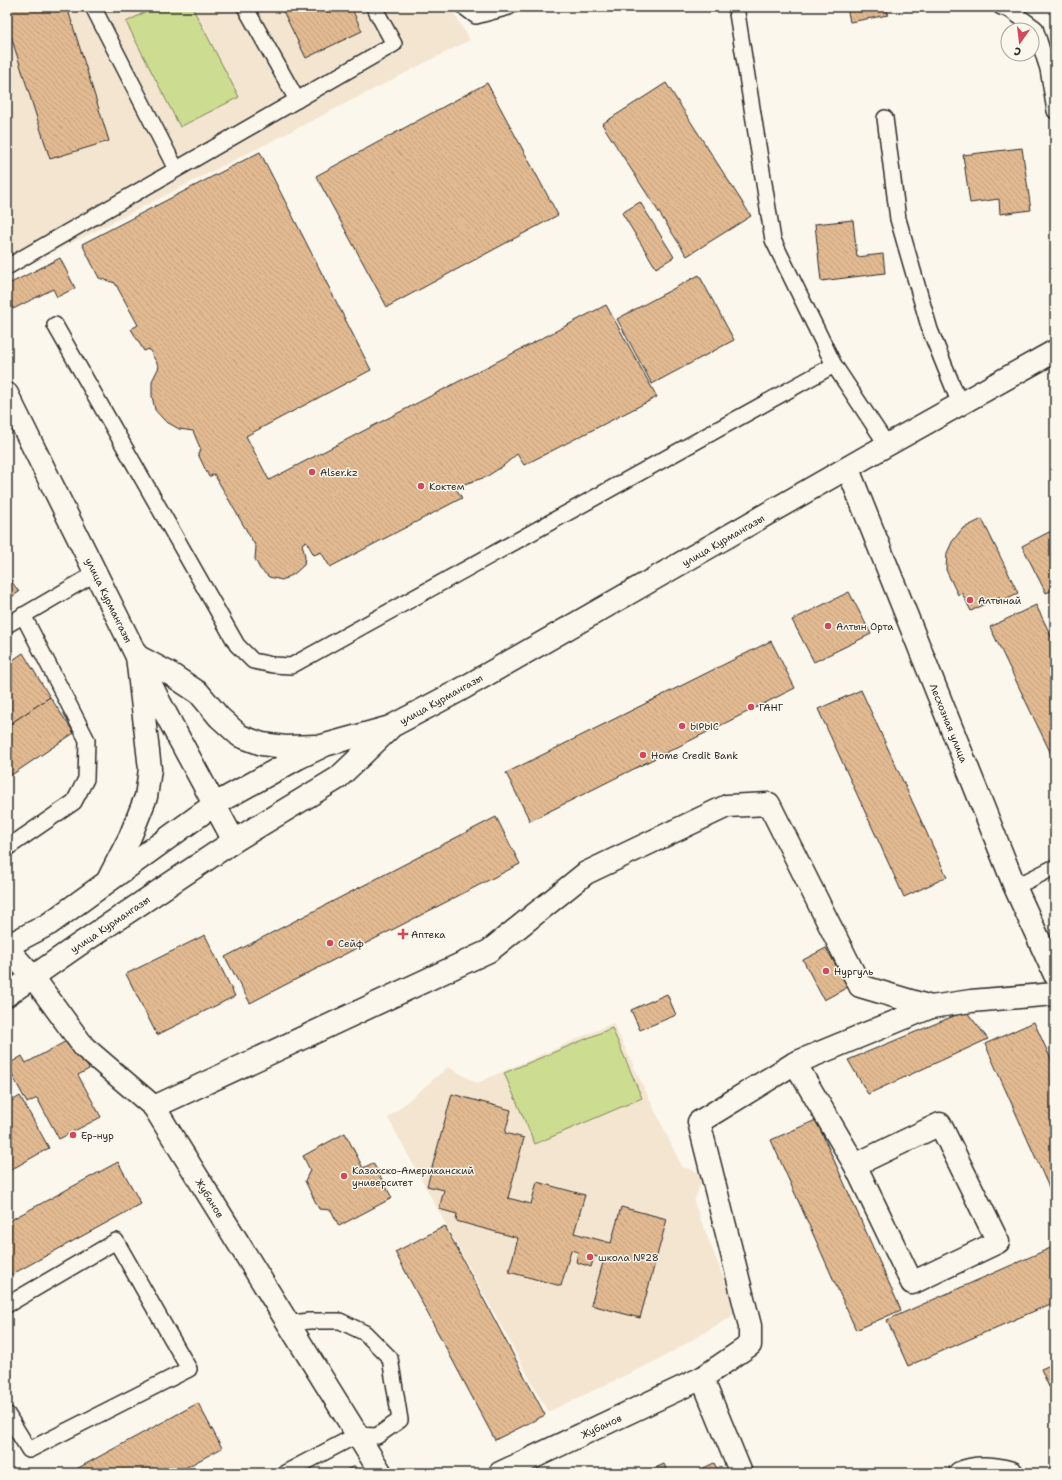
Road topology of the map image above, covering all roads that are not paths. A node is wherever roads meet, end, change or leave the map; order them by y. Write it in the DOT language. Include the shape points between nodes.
graph roads {
  1 [pos="93,7"];
  2 [pos="245,7"];
  3 [pos="374,7"];
  4 [pos="464,7"];
  5 [pos="509,7"];
  6 [pos="736,7"];
  7 [pos="1001,7"];
  8 [pos="297,100"];
  9 [pos="1055,111"];
  10 [pos="885,118"];
  11 [pos="176,169"];
  12 [pos="7,267"];
  13 [pos="55,325"];
  14 [pos="1055,351"];
  15 [pos="834,365"];
  16 [pos="7,394"];
  17 [pos="960,404"];
  18 [pos="887,445"];
  19 [pos="848,468"];
  20 [pos="96,573"];
  21 [pos="23,615"];
  22 [pos="7,624"];
  23 [pos="137,656"];
  24 [pos="390,727"];
  25 [pos="325,746"];
  26 [pos="215,804"];
  27 [pos="234,841"];
  28 [pos="7,848"];
  29 [pos="1055,867"];
  30 [pos="106,883"];
  31 [pos="1015,887"];
  32 [pos="7,947"];
  33 [pos="1055,975"];
  34 [pos="33,977"];
  35 [pos="1055,994"];
  36 [pos="7,995"];
  37 [pos="931,1007"];
  38 [pos="794,1063"];
  39 [pos="154,1107"];
  40 [pos="855,1165"];
  41 [pos="7,1305"];
  42 [pos="288,1324"];
  43 [pos="702,1378"];
  44 [pos="7,1414"];
  45 [pos="357,1435"];
  46 [pos="285,1473"];
  47 [pos="381,1473"];
  48 [pos="500,1473"];
  49 [pos="740,1473"];
  50 [pos="960,1473"];
  51 [pos="1012,1473"];
  1 -- 11 [label="lane"];
  2 -- 8 [label="lane"];
  3 -- 8 [label="lane" via="394,44"];
  4 -- 5 [label="lane" via="476,16"];
  6 -- 15 [label="lane" via="773,240"];
  7 -- 9 [label="lane" via="1010,10 1035,28 1048,69"];
  8 -- 11 [label="lane"];
  10 -- 17 [label="lane" via="898,219 930,330"];
  11 -- 12 [label="lane"];
  13 -- 15 [label="lane" via="237,645 253,661 292,666"];
  14 -- 17 [label="street, улица Курмангазы"];
  15 -- 18 [label="lane"];
  16 -- 20 [label="street, улица Курмангазы"];
  17 -- 18 [label="street, улица Курмангазы"];
  18 -- 19 [label="street, улица Курмангазы"];
  19 -- 24 [label="street, улица Курмангазы" via="460,690"];
  19 -- 31 [label="street, Лесхозная улица"];
  20 -- 21 [label="lane"];
  20 -- 23 [label="street, улица Курмангазы"];
  21 -- 22 [label="lane"];
  21 -- 28 [label="lane" via="87,740 86,779 74,802"];
  23 -- 25 [label="street" via="199,693 219,717 240,736 262,744 285,747"];
  23 -- 26 [label="street, улица Курмангазы"];
  23 -- 30 [label="street" via="150,769 146,797 130,838"];
  24 -- 25 [label="street, улица Курмангазы"];
  24 -- 27 [label="street, улица Курмангазы" via="338,778"];
  25 -- 26 [label="street, улица Курмангазы"];
  26 -- 27 [label="street, улица Курмангазы"];
  26 -- 30 [label="street, улица Курмангазы"];
  27 -- 34 [label="street, улица Курмангазы"];
  29 -- 31 [label="lane"];
  30 -- 32 [label="street, улица Курмангазы" via="49,924"];
  31 -- 33 [label="street, Лесхозная улица"];
  32 -- 34 [label="street, Жубанов"];
  34 -- 36 [label="street, улица Курмангазы"];
  34 -- 39 [label="street, Жубанов" via="84,1047"];
  35 -- 37 [label="street"];
  37 -- 38 [label="street"];
  37 -- 39 [label="street" via="860,986 769,804 727,806 586,873 489,951"];
  38 -- 40 [label="street"];
  38 -- 43 [label="street, Жубанов" via="699,1122 750,1326 750,1345"];
  39 -- 42 [label="street, Жубанов"];
  40 -- 40 [label="street" via="912,1283 998,1242 940,1124"];
  41 -- 44 [label="lane" via="116,1241 189,1369 29,1450"];
  42 -- 45 [label="street, Жубанов"];
  42 -- 45 [label="lane" via="340,1321 365,1333 390,1358 400,1420 377,1436"];
  43 -- 48 [label="street, Жубанов"];
  43 -- 49 [label="street"];
  45 -- 46 [label="lane"];
  45 -- 47 [label="street, Жубанов"];
  50 -- 51 [label="street" via="966,1470 998,1468"];
}
